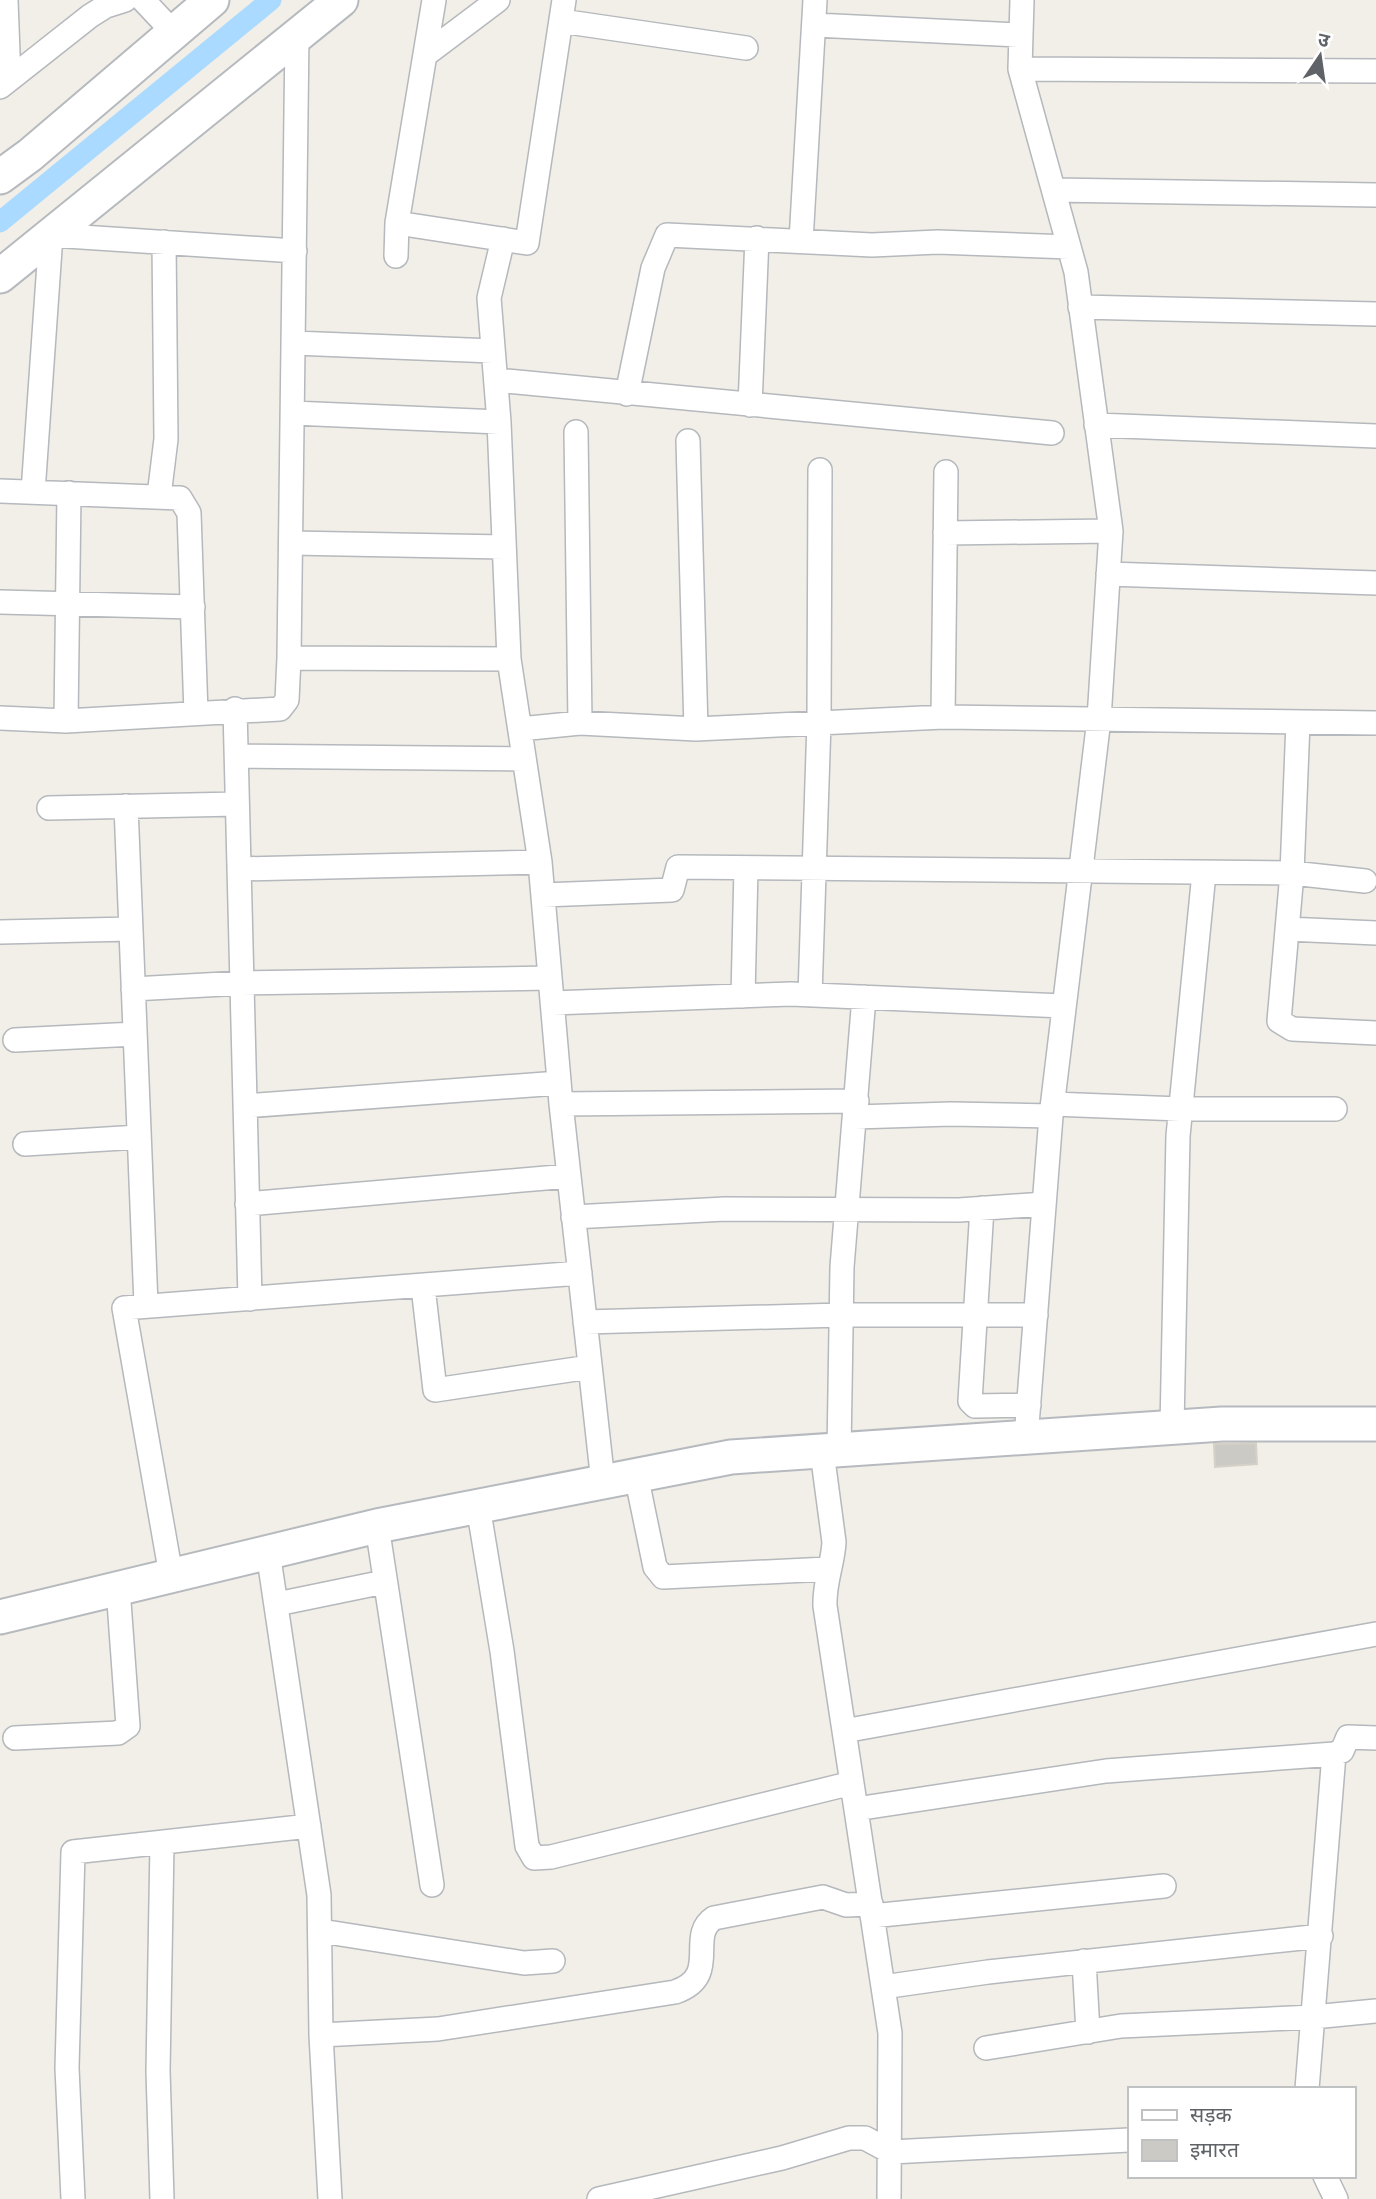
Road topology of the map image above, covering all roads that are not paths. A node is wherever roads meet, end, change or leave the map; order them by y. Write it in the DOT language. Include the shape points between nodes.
graph roads {
  1 [pos="6,0"];
  2 [pos="125,0"];
  3 [pos="143,0"];
  4 [pos="212,0"];
  5 [pos="341,0"];
  6 [pos="434,0"];
  7 [pos="498,0"];
  8 [pos="815,0"];
  9 [pos="1022,0"];
  10 [pos="563,11"];
  11 [pos="815,25"];
  12 [pos="174,33"];
  13 [pos="1019,34"];
  14 [pos="297,35"];
  15 [pos="746,48"];
  16 [pos="425,55"];
  17 [pos="1020,69"];
  18 [pos="1376,71"];
  19 [pos="5,83"];
  20 [pos="0,177"];
  21 [pos="1054,190"];
  22 [pos="1376,195"];
  23 [pos="397,223"];
  24 [pos="51,234"];
  25 [pos="757,237"];
  26 [pos="503,239"];
  27 [pos="800,241"];
  28 [pos="164,242"];
  29 [pos="1069,247"];
  30 [pos="295,251"];
  31 [pos="396,256"];
  32 [pos="0,275"];
  33 [pos="1080,307"];
  34 [pos="1376,314"];
  35 [pos="294,343"];
  36 [pos="493,351"];
  37 [pos="496,380"];
  38 [pos="627,394"];
  39 [pos="750,405"];
  40 [pos="293,413"];
  41 [pos="499,422"];
  42 [pos="1096,425"];
  43 [pos="576,432"];
  44 [pos="1052,433"];
  45 [pos="1376,436"];
  46 [pos="688,441"];
  47 [pos="820,470"];
  48 [pos="946,472"];
  49 [pos="0,491"];
  50 [pos="33,492"];
  51 [pos="69,493"];
  52 [pos="159,496"];
  53 [pos="1111,531"];
  54 [pos="945,533"];
  55 [pos="291,543"];
  56 [pos="504,547"];
  57 [pos="1108,574"];
  58 [pos="1376,583"];
  59 [pos="0,602"];
  60 [pos="67,603"];
  61 [pos="193,607"];
  62 [pos="289,658"];
  63 [pos="509,659"];
  64 [pos="235,709"];
  65 [pos="196,713"];
  66 [pos="943,717"];
  67 [pos="0,718"];
  68 [pos="1099,719"];
  69 [pos="66,721"];
  70 [pos="819,722"];
  71 [pos="1298,722"];
  72 [pos="580,723"];
  73 [pos="1376,723"];
  74 [pos="520,729"];
  75 [pos="696,729"];
  76 [pos="236,756"];
  77 [pos="524,759"];
  78 [pos="237,804"];
  79 [pos="125,806"];
  80 [pos="49,808"];
  81 [pos="540,862"];
  82 [pos="746,868"];
  83 [pos="239,869"];
  84 [pos="812,869"];
  85 [pos="1081,872"];
  86 [pos="1204,873"];
  87 [pos="1292,873"];
  88 [pos="1365,881"];
  89 [pos="543,895"];
  90 [pos="131,929"];
  91 [pos="1287,929"];
  92 [pos="0,932"];
  93 [pos="1376,933"];
  94 [pos="550,978"];
  95 [pos="242,983"];
  96 [pos="133,989"];
  97 [pos="810,995"];
  98 [pos="743,996"];
  99 [pos="864,997"];
  100 [pos="553,1003"];
  101 [pos="1064,1006"];
  102 [pos="1376,1033"];
  103 [pos="135,1034"];
  104 [pos="15,1040"];
  105 [pos="560,1094"];
  106 [pos="245,1106"];
  107 [pos="856,1109"];
  108 [pos="1180,1109"];
  109 [pos="1335,1109"];
  110 [pos="1052,1110"];
  111 [pos="139,1137"];
  112 [pos="25,1143"];
  113 [pos="569,1176"];
  114 [pos="247,1204"];
  115 [pos="1044,1204"];
  116 [pos="982,1208"];
  117 [pos="847,1210"];
  118 [pos="573,1217"];
  119 [pos="580,1273"];
  120 [pos="423,1287"];
  121 [pos="250,1299"];
  122 [pos="146,1305"];
  123 [pos="841,1315"];
  124 [pos="974,1315"];
  125 [pos="1036,1315"];
  126 [pos="585,1322"];
  127 [pos="590,1367"];
  128 [pos="1029,1405"];
  129 [pos="1376,1424"];
  130 [pos="1172,1427"];
  131 [pos="1027,1438"];
  132 [pos="830,1451"];
  133 [pos="636,1475"];
  134 [pos="603,1482"];
  135 [pos="478,1506"];
  136 [pos="377,1526"];
  137 [pos="268,1552"];
  138 [pos="827,1569"];
  139 [pos="171,1575"];
  140 [pos="384,1582"];
  141 [pos="118,1588"];
  142 [pos="277,1604"];
  143 [pos="0,1617"];
  144 [pos="1376,1634"];
  145 [pos="844,1731"];
  146 [pos="15,1738"];
  147 [pos="1376,1738"];
  148 [pos="1334,1754"];
  149 [pos="852,1783"];
  150 [pos="856,1810"];
  151 [pos="309,1826"];
  152 [pos="162,1844"];
  153 [pos="432,1885"];
  154 [pos="1164,1886"];
  155 [pos="872,1910"];
  156 [pos="321,1931"];
  157 [pos="1321,1936"];
  158 [pos="553,1961"];
  159 [pos="1084,1961"];
  160 [pos="883,1987"];
  161 [pos="1376,2011"];
  162 [pos="1313,2017"];
  163 [pos="1088,2032"];
  164 [pos="321,2035"];
  165 [pos="986,2048"];
  166 [pos="1307,2087"];
  167 [pos="1128,2140"];
  168 [pos="891,2152"];
  169 [pos="1326,2178"];
  170 [pos="73,2199"];
  171 [pos="163,2199"];
  172 [pos="330,2199"];
  173 [pos="599,2199"];
  174 [pos="889,2199"];
  175 [pos="1336,2199"];
  1 -- 19 [label="street"];
  2 -- 19 [label="street" via="90,16"];
  3 -- 12 [label="street"];
  4 -- 12 [label="street"];
  5 -- 14 [label="street"];
  6 -- 16 [label="street"];
  7 -- 16 [label="street"];
  8 -- 11 [label="street"];
  9 -- 13 [label="street"];
  10 -- 15 [label="street"];
  10 -- 26 [label="street" via="527,243"];
  11 -- 13 [label="street"];
  11 -- 27 [label="street"];
  12 -- 20 [label="street"];
  13 -- 17 [label="street"];
  14 -- 24 [label="street"];
  14 -- 30 [label="street"];
  16 -- 23 [label="street"];
  17 -- 18 [label="street"];
  17 -- 21 [label="street"];
  21 -- 22 [label="street"];
  21 -- 29 [label="street"];
  23 -- 26 [label="street"];
  23 -- 31 [label="street"];
  24 -- 28 [label="street"];
  24 -- 32 [label="street"];
  24 -- 50 [label="street"];
  25 -- 27 [label="street"];
  25 -- 38 [label="street" via="667,235 653,268"];
  25 -- 39 [label="street"];
  26 -- 36 [label="street" via="489,298"];
  27 -- 29 [label="street"];
  28 -- 30 [label="street"];
  28 -- 52 [label="street" via="166,439"];
  29 -- 33 [label="street"];
  30 -- 35 [label="street"];
  33 -- 34 [label="street"];
  33 -- 42 [label="street"];
  35 -- 36 [label="street"];
  35 -- 40 [label="street"];
  36 -- 37 [label="street"];
  37 -- 38 [label="street"];
  37 -- 41 [label="street"];
  38 -- 39 [label="street"];
  39 -- 44 [label="street"];
  40 -- 41 [label="street"];
  40 -- 55 [label="street"];
  41 -- 56 [label="street"];
  42 -- 45 [label="street"];
  42 -- 53 [label="street"];
  43 -- 72 [label="street"];
  46 -- 75 [label="street"];
  47 -- 70 [label="street"];
  48 -- 54 [label="street"];
  49 -- 50 [label="street"];
  50 -- 51 [label="street"];
  51 -- 52 [label="street"];
  51 -- 60 [label="street"];
  52 -- 61 [label="street" via="180,498 189,513"];
  53 -- 54 [label="street"];
  53 -- 57 [label="street"];
  54 -- 66 [label="street"];
  55 -- 56 [label="street"];
  55 -- 62 [label="street"];
  56 -- 63 [label="street"];
  57 -- 58 [label="street"];
  57 -- 68 [label="street"];
  59 -- 60 [label="street"];
  60 -- 61 [label="street"];
  60 -- 69 [label="street"];
  61 -- 65 [label="street"];
  62 -- 63 [label="street"];
  62 -- 64 [label="street" via="285,706"];
  63 -- 74 [label="street"];
  64 -- 65 [label="street"];
  64 -- 76 [label="street"];
  65 -- 69 [label="street"];
  66 -- 68 [label="street"];
  66 -- 70 [label="street"];
  67 -- 69 [label="street"];
  68 -- 71 [label="street"];
  68 -- 85 [label="street"];
  70 -- 75 [label="street"];
  70 -- 84 [label="street"];
  71 -- 73 [label="street"];
  71 -- 87 [label="street"];
  72 -- 74 [label="street"];
  72 -- 75 [label="street"];
  74 -- 77 [label="street"];
  76 -- 77 [label="street"];
  76 -- 78 [label="street"];
  77 -- 81 [label="street"];
  78 -- 79 [label="street"];
  78 -- 83 [label="street"];
  79 -- 80 [label="street"];
  79 -- 90 [label="street"];
  81 -- 83 [label="street"];
  81 -- 89 [label="street"];
  82 -- 84 [label="street"];
  82 -- 89 [label="street" via="678,867 671,890"];
  82 -- 98 [label="street"];
  83 -- 95 [label="street"];
  84 -- 85 [label="street"];
  84 -- 97 [label="street"];
  85 -- 86 [label="street"];
  85 -- 101 [label="street"];
  86 -- 87 [label="street"];
  86 -- 108 [label="street"];
  87 -- 88 [label="street"];
  87 -- 91 [label="street"];
  89 -- 94 [label="street"];
  90 -- 92 [label="street"];
  90 -- 96 [label="street"];
  91 -- 93 [label="street"];
  91 -- 102 [label="street" via="1279,1021 1292,1029"];
  94 -- 95 [label="street"];
  94 -- 100 [label="street"];
  95 -- 96 [label="street"];
  95 -- 106 [label="street"];
  96 -- 103 [label="street"];
  97 -- 98 [label="street"];
  97 -- 99 [label="street"];
  98 -- 100 [label="street"];
  99 -- 101 [label="street"];
  99 -- 107 [label="street"];
  100 -- 105 [label="street"];
  101 -- 110 [label="street"];
  103 -- 104 [label="street"];
  103 -- 111 [label="street"];
  105 -- 106 [label="street"];
  105 -- 107 [label="street"];
  105 -- 113 [label="street"];
  106 -- 114 [label="street"];
  107 -- 110 [label="street" via="951,1114"];
  107 -- 117 [label="street"];
  108 -- 109 [label="street"];
  108 -- 110 [label="street"];
  108 -- 130 [label="street"];
  110 -- 115 [label="street"];
  111 -- 112 [label="street"];
  111 -- 122 [label="street"];
  113 -- 114 [label="street"];
  113 -- 118 [label="street"];
  114 -- 121 [label="street"];
  115 -- 116 [label="street"];
  115 -- 125 [label="street"];
  116 -- 117 [label="street"];
  116 -- 124 [label="street"];
  117 -- 118 [label="street" via="725,1209"];
  117 -- 123 [label="street"];
  118 -- 119 [label="street"];
  119 -- 120 [label="street"];
  119 -- 126 [label="street"];
  120 -- 121 [label="street"];
  120 -- 127 [label="street" via="435,1391"];
  121 -- 122 [label="street"];
  122 -- 139 [label="street" via="124,1308"];
  123 -- 124 [label="street"];
  123 -- 126 [label="street"];
  123 -- 132 [label="street"];
  124 -- 125 [label="street"];
  124 -- 128 [label="street" via="972,1404"];
  125 -- 128 [label="street"];
  126 -- 127 [label="street"];
  127 -- 134 [label="street"];
  128 -- 131 [label="street"];
  129 -- 130 [label="street"];
  130 -- 131 [label="street"];
  131 -- 132 [label="street"];
  132 -- 133 [label="street" via="730,1457"];
  132 -- 138 [label="street" via="834,1542"];
  133 -- 134 [label="street"];
  133 -- 138 [label="street" via="654,1567 663,1577"];
  134 -- 135 [label="street"];
  135 -- 136 [label="street"];
  135 -- 149 [label="street" via="527,1846 534,1858"];
  136 -- 137 [label="street"];
  136 -- 140 [label="street"];
  137 -- 139 [label="street"];
  137 -- 142 [label="street"];
  138 -- 145 [label="street" via="825,1606"];
  139 -- 141 [label="street"];
  140 -- 142 [label="street"];
  140 -- 153 [label="street"];
  141 -- 143 [label="street"];
  141 -- 146 [label="street" via="128,1726 118,1733"];
  142 -- 151 [label="street"];
  144 -- 145 [label="street"];
  145 -- 149 [label="street"];
  147 -- 148 [label="street" via="1348,1737 1342,1751"];
  148 -- 150 [label="street" via="1106,1771"];
  148 -- 157 [label="street"];
  149 -- 150 [label="street"];
  150 -- 155 [label="street"];
  151 -- 152 [label="street"];
  151 -- 156 [label="street"];
  152 -- 170 [label="street" via="73,1852 67,2068"];
  152 -- 171 [label="street" via="158,2071"];
  154 -- 155 [label="street"];
  155 -- 160 [label="street"];
  155 -- 164 [label="street" via="823,1897 714,1918 705,1930 696,1981 674,1992 464,2026"];
  156 -- 158 [label="street" via="524,1963"];
  156 -- 164 [label="street"];
  157 -- 159 [label="street"];
  157 -- 162 [label="street"];
  159 -- 160 [label="street"];
  159 -- 163 [label="street"];
  160 -- 168 [label="street" via="890,2033"];
  161 -- 162 [label="street"];
  162 -- 163 [label="street" via="1121,2026"];
  162 -- 166 [label="street"];
  163 -- 165 [label="street"];
  164 -- 172 [label="street"];
  167 -- 168 [label="street"];
  168 -- 173 [label="street" via="865,2138 849,2138 782,2158"];
  168 -- 174 [label="street"];
  169 -- 175 [label="street"];
}
